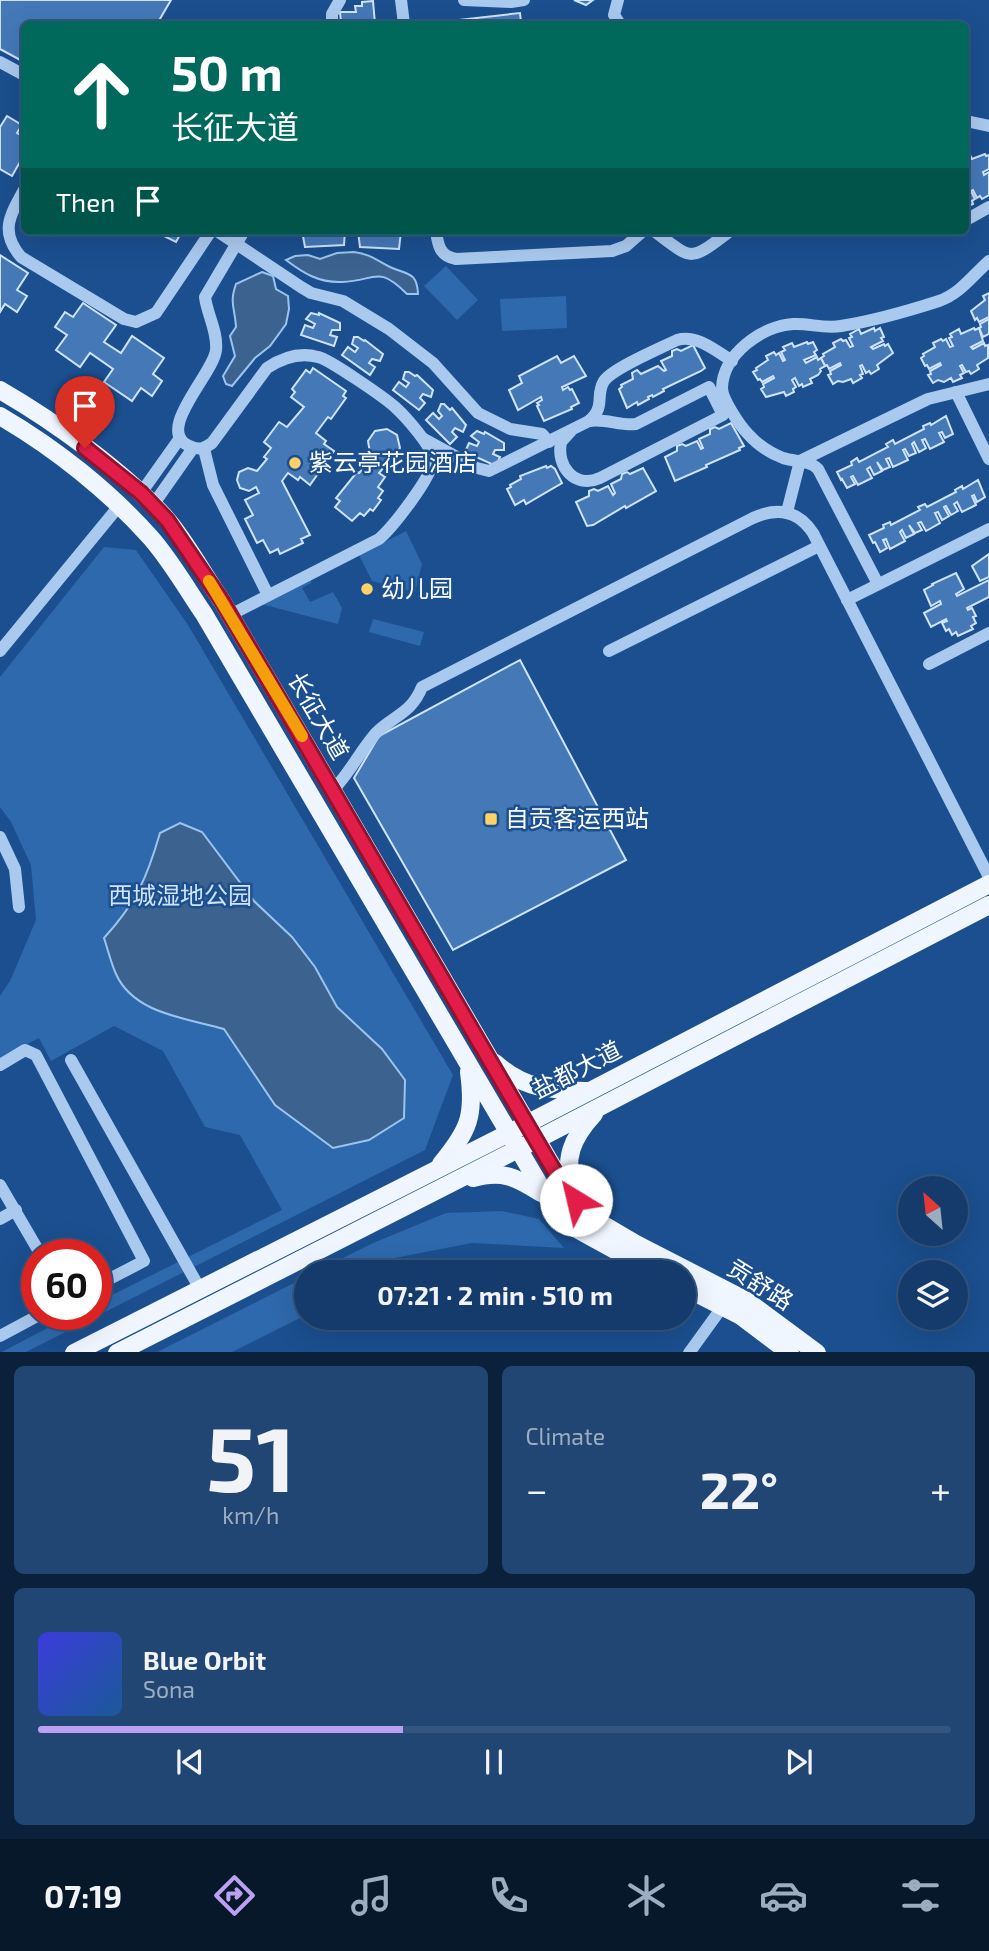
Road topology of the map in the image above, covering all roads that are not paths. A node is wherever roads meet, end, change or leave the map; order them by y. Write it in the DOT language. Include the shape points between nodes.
graph roads {
  1 [pos="340,0"];
  2 [pos="401,0"];
  3 [pos="464,0"];
  4 [pos="524,0"];
  5 [pos="618,0"];
  6 [pos="332,21"];
  7 [pos="404,21"];
  8 [pos="616,21"];
  9 [pos="0,62"];
  10 [pos="21,73"];
  11 [pos="969,122"];
  12 [pos="989,126"];
  13 [pos="21,195"];
  14 [pos="989,206"];
  15 [pos="969,218"];
  16 [pos="208,235"];
  17 [pos="223,235"];
  18 [pos="241,235"];
  19 [pos="436,235"];
  20 [pos="638,235"];
  21 [pos="660,235"];
  22 [pos="724,235"];
  23 [pos="236,243"];
  24 [pos="989,261"];
  25 [pos="732,361"];
  26 [pos="989,384"];
  27 [pos="0,390"];
  28 [pos="956,392"];
  29 [pos="728,413"];
  30 [pos="0,416"];
  31 [pos="589,421"];
  32 [pos="571,431"];
  33 [pos="180,438"];
  34 [pos="421,438"];
  35 [pos="550,442"];
  36 [pos="198,448"];
  37 [pos="531,451"];
  38 [pos="819,452"];
  39 [pos="989,459"];
  40 [pos="463,460"];
  41 [pos="561,461"];
  42 [pos="800,461"];
  43 [pos="818,469"];
  44 [pos="430,472"];
  45 [pos="147,499"];
  46 [pos="119,506"];
  47 [pos="787,512"];
  48 [pos="989,529"];
  49 [pos="820,546"];
  50 [pos="878,584"];
  51 [pos="268,595"];
  52 [pos="847,600"];
  53 [pos="230,615"];
  54 [pos="989,633"];
  55 [pos="0,651"];
  56 [pos="609,651"];
  57 [pos="929,664"];
  58 [pos="333,790"];
  59 [pos="0,837"];
  60 [pos="989,877"];
  61 [pos="989,884"];
  62 [pos="989,905"];
  63 [pos="19,907"];
  64 [pos="486,1054"];
  65 [pos="71,1060"];
  66 [pos="0,1065"];
  67 [pos="468,1065"];
  68 [pos="589,1091"];
  69 [pos="600,1108"];
  70 [pos="527,1124"];
  71 [pos="509,1133"];
  72 [pos="536,1140"];
  73 [pos="518,1150"];
  74 [pos="436,1170"];
  75 [pos="0,1185"];
  76 [pos="446,1186"];
  77 [pos="545,1196"];
  78 [pos="576,1200"];
  79 [pos="16,1210"];
  80 [pos="0,1219"];
  81 [pos="32,1239"];
  82 [pos="633,1260"];
  83 [pos="112,1278"];
  84 [pos="200,1289"];
  85 [pos="696,1293"];
  86 [pos="723,1306"];
  87 [pos="21,1325"];
  88 [pos="0,1336"];
  89 [pos="76,1352"];
  90 [pos="119,1352"];
  91 [pos="690,1352"];
  92 [pos="789,1352"];
  93 [pos="816,1352"];
  1 -- 6 [label="street"];
  2 -- 7 [label="street"];
  3 -- 4 [label="street"];
  5 -- 8 [label="street"];
  9 -- 10 [label="street"];
  11 -- 12 [label="street"];
  13 -- 16 [label="street" via="7,228 6,239 13,249 124,319 136,322 156,313"];
  14 -- 15 [label="street"];
  17 -- 23 [label="street"];
  18 -- 23 [label="street"];
  19 -- 20 [label="street" via="442,253 456,259 612,251"];
  21 -- 22 [label="street" via="687,254 695,254"];
  23 -- 33 [label="street" via="205,297 216,350 178,422"];
  23 -- 35 [label="street" via="311,293 343,301 389,329 433,363 478,413 510,429 542,434"];
  24 -- 25 [label="street" via="942,300 840,326 792,324 769,330"];
  25 -- 29 [label="street" via="722,386"];
  25 -- 31 [label="street" via="698,340 677,340 610,374 602,386 599,410"];
  26 -- 28 [label="street"];
  27 -- 45 [label="main road, 长征大道" via="34,410"];
  28 -- 38 [label="street" via="928,399"];
  28 -- 39 [label="street"];
  29 -- 31 [label="street" via="709,387 636,424"];
  29 -- 41 [label="street" via="593,481 575,478"];
  29 -- 42 [label="street" via="764,448"];
  30 -- 46 [label="main road, 长征大道" via="88,478"];
  31 -- 32 [label="street"];
  32 -- 35 [label="street"];
  32 -- 41 [label="street" via="561,442"];
  33 -- 36 [label="street"];
  33 -- 45 [label="street"];
  34 -- 36 [label="street" via="392,404 321,357 307,355 267,368 217,439"];
  34 -- 40 [label="street"];
  34 -- 44 [label="street" via="432,454"];
  35 -- 37 [label="street"];
  36 -- 45 [label="street"];
  36 -- 51 [label="street"];
  37 -- 40 [label="street" via="489,471"];
  37 -- 41 [label="street" via="547,450"];
  38 -- 42 [label="street"];
  38 -- 43 [label="street" via="815,459"];
  40 -- 44 [label="street" via="447,460"];
  42 -- 43 [label="street"];
  42 -- 47 [label="street"];
  43 -- 50 [label="street"];
  44 -- 51 [label="street" via="379,539"];
  45 -- 53 [label="main road, 长征大道" via="167,520"];
  46 -- 55 [label="street"];
  46 -- 67 [label="main road, 长征大道" via="153,540 204,614"];
  47 -- 49 [label="street" via="806,523"];
  47 -- 58 [label="street" via="766,512 753,518 422,687 416,701 378,732"];
  48 -- 50 [label="street"];
  49 -- 52 [label="street"];
  49 -- 56 [label="street"];
  50 -- 52 [label="street"];
  51 -- 53 [label="street"];
  52 -- 60 [label="street"];
  53 -- 58 [label="main road, 长征大道"];
  54 -- 57 [label="street"];
  58 -- 64 [label="main road, 长征大道"];
  59 -- 63 [label="street" via="15,869"];
  61 -- 68 [label="main road, 盐都大道"];
  62 -- 69 [label="main road, 盐都大道"];
  64 -- 68 [label="main road" via="504,1071 539,1088"];
  64 -- 70 [label="main road, 长征大道"];
  65 -- 84 [label="street"];
  66 -- 83 [label="street" via="25,1051 36,1055 144,1261"];
  67 -- 71 [label="main road, 长征大道"];
  67 -- 74 [label="main road" via="471,1111 467,1128"];
  68 -- 70 [label="main road, 盐都大道"];
  69 -- 72 [label="main road, 盐都大道"];
  69 -- 78 [label="main road" via="581,1129 571,1152 567,1172"];
  70 -- 71 [label="main road, 盐都大道"];
  70 -- 72 [label="main road, 贡舒路"];
  71 -- 73 [label="main road"];
  71 -- 74 [label="main road, 盐都大道"];
  72 -- 73 [label="main road, 盐都大道"];
  72 -- 78 [label="main road, 贡舒路"];
  73 -- 76 [label="main road, 盐都大道"];
  73 -- 77 [label="main road"];
  74 -- 84 [label="main road, 盐都大道"];
  75 -- 79 [label="street"];
  76 -- 77 [label="main road" via="488,1174 507,1175"];
  76 -- 90 [label="main road, 盐都大道"];
  77 -- 82 [label="main road" via="575,1228"];
  78 -- 93 [label="main road, 贡舒路" via="590,1217 747,1301"];
  79 -- 80 [label="street"];
  79 -- 81 [label="street"];
  84 -- 89 [label="main road, 盐都大道"];
  85 -- 86 [label="main road, 贡舒路"];
  86 -- 91 [label="street"];
  86 -- 92 [label="main road, 贡舒路"];
  87 -- 88 [label="street"];
}
